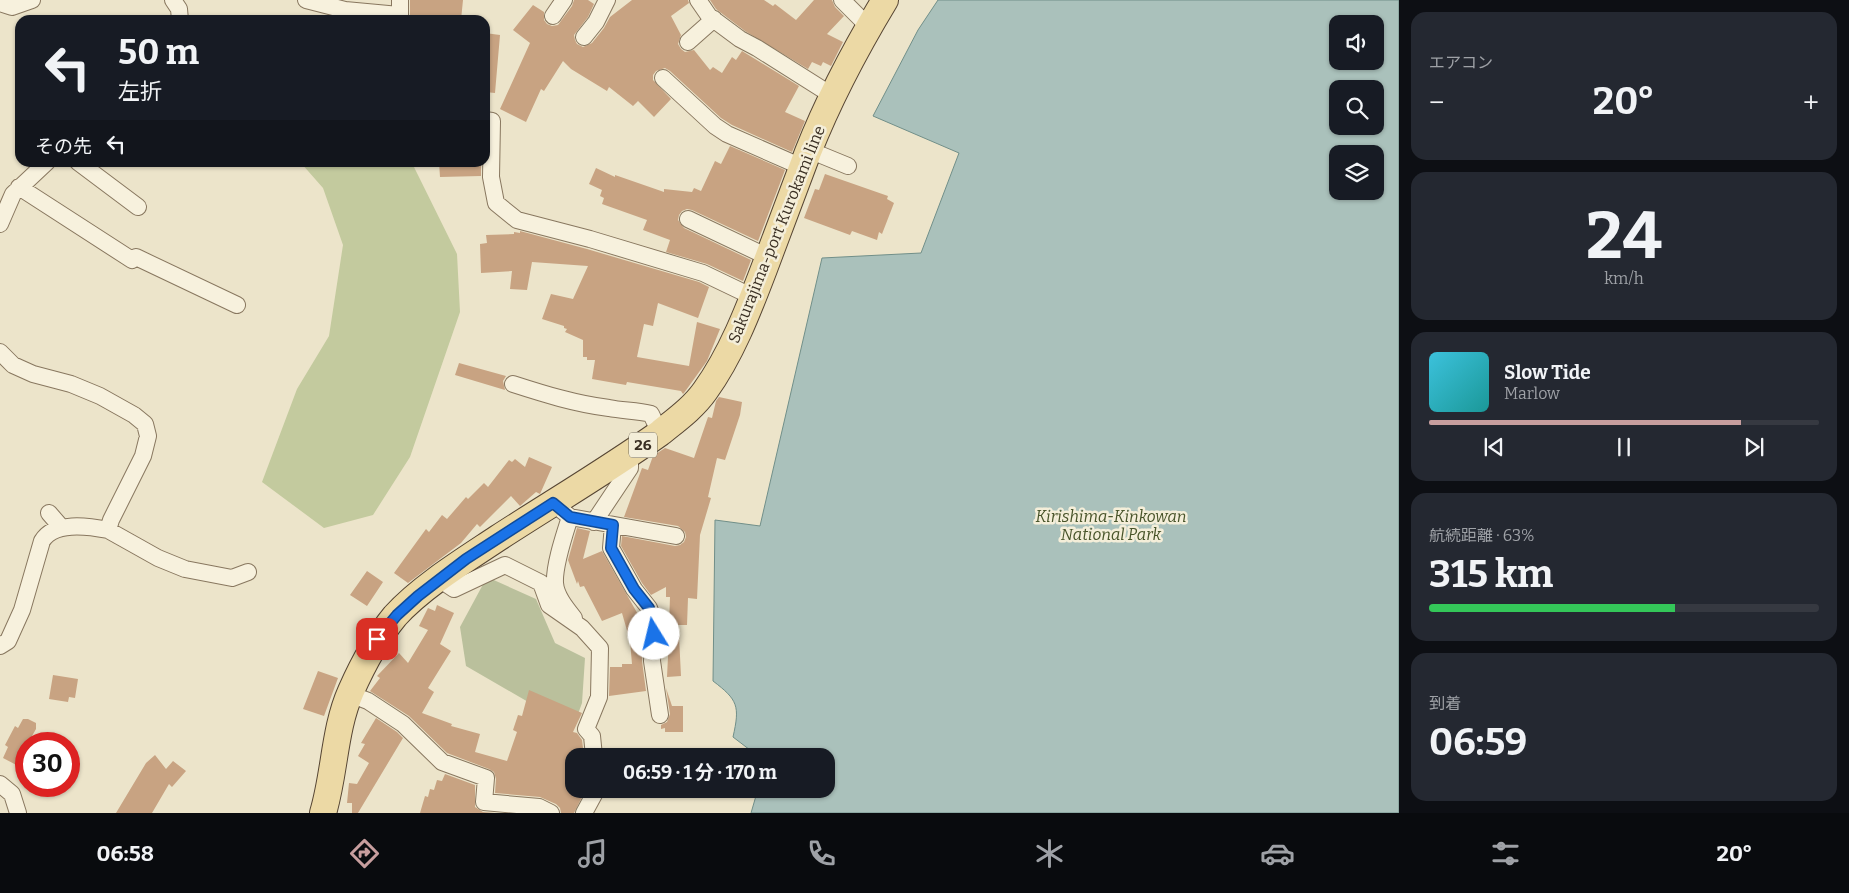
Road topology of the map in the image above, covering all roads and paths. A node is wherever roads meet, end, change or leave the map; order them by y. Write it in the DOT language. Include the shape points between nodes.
graph roads {
  1 [pos="32,0"];
  2 [pos="173,0"];
  3 [pos="306,0"];
  4 [pos="564,0"];
  5 [pos="607,0"];
  6 [pos="698,0"];
  7 [pos="842,0"];
  8 [pos="885,0"];
  9 [pos="0,3"];
  10 [pos="400,12"];
  11 [pos="180,15"];
  12 [pos="554,16"];
  13 [pos="714,19"];
  14 [pos="869,27"];
  15 [pos="584,36"];
  16 [pos="688,42"];
  17 [pos="663,78"];
  18 [pos="833,96"];
  19 [pos="490,121"];
  20 [pos="806,159"];
  21 [pos="848,166"];
  22 [pos="41,167"];
  23 [pos="85,167"];
  24 [pos="19,187"];
  25 [pos="138,207"];
  26 [pos="688,219"];
  27 [pos="0,224"];
  28 [pos="768,257"];
  29 [pos="753,298"];
  30 [pos="237,305"];
  31 [pos="0,352"];
  32 [pos="513,384"];
  33 [pos="660,433"];
  34 [pos="630,454"];
  35 [pos="561,510"];
  36 [pos="49,513"];
  37 [pos="594,522"];
  38 [pos="613,525"];
  39 [pos="62,528"];
  40 [pos="108,530"];
  41 [pos="676,536"];
  42 [pos="248,572"];
  43 [pos="439,579"];
  44 [pos="579,630"];
  45 [pos="0,646"];
  46 [pos="350,694"];
  47 [pos="660,715"];
  48 [pos="593,748"];
  49 [pos="0,784"];
  50 [pos="592,798"];
  51 [pos="18,813"];
  52 [pos="323,813"];
  53 [pos="551,813"];
  54 [pos="584,813"];
  1 -- 9 [label="street" via="12,7"];
  2 -- 11 [label="street"];
  3 -- 10 [label="street" via="345,10"];
  4 -- 12 [label="street"];
  5 -- 15 [label="street" via="596,22"];
  6 -- 13 [label="street"];
  7 -- 14 [label="street"];
  8 -- 14 [label="main road, Sakurajima-port Kurokami line / 26"];
  13 -- 16 [label="street"];
  13 -- 18 [label="street" via="740,39"];
  14 -- 18 [label="main road, Sakurajima-port Kurokami line / 26"];
  17 -- 20 [label="street" via="727,134"];
  18 -- 20 [label="main road, Sakurajima-port Kurokami line / 26"];
  19 -- 29 [label="street" via="491,177 496,203 517,220 590,238 703,273"];
  20 -- 21 [label="street"];
  20 -- 28 [label="main road, Sakurajima-port Kurokami line / 26"];
  22 -- 24 [label="street"];
  23 -- 25 [label="street"];
  24 -- 27 [label="street"];
  24 -- 30 [label="street" via="132,260 136,257"];
  26 -- 28 [label="street"];
  28 -- 29 [label="main road, Sakurajima-port Kurokami line / 26"];
  29 -- 33 [label="main road, Sakurajima-port Kurokami line / 26" via="735,340 704,393"];
  31 -- 40 [label="street" via="13,365 100,396 146,424 148,436 143,456"];
  32 -- 33 [label="street" via="547,395 651,414"];
  33 -- 34 [label="main road, Sakurajima-port Kurokami line / 26"];
  34 -- 35 [label="main road, Sakurajima-port Kurokami line / 26"];
  34 -- 37 [label="street" via="630,468"];
  35 -- 37 [label="street"];
  35 -- 43 [label="main road, Sakurajima-port Kurokami line / 26" via="466,559"];
  35 -- 44 [label="street" via="555,584"];
  36 -- 39 [label="street"];
  37 -- 38 [label="street"];
  38 -- 41 [label="street"];
  38 -- 47 [label="street" via="611,548 634,589 649,608 654,624 652,661"];
  39 -- 40 [label="street"];
  39 -- 45 [label="street" via="46,534 42,541 22,610 8,641"];
  40 -- 42 [label="street" via="185,569 232,578"];
  43 -- 44 [label="street" via="454,589 505,565 541,583 549,605"];
  43 -- 46 [label="main road, Sakurajima-port Kurokami line / 26" via="397,615 377,639"];
  44 -- 48 [label="street" via="600,648 599,697 586,729 592,736"];
  46 -- 52 [label="main road, Sakurajima-port Kurokami line / 26"];
  46 -- 53 [label="street" via="368,701 403,724 442,762 486,778 484,802 539,807"];
  49 -- 51 [label="street" via="12,794"];
  50 -- 54 [label="street"];
}
